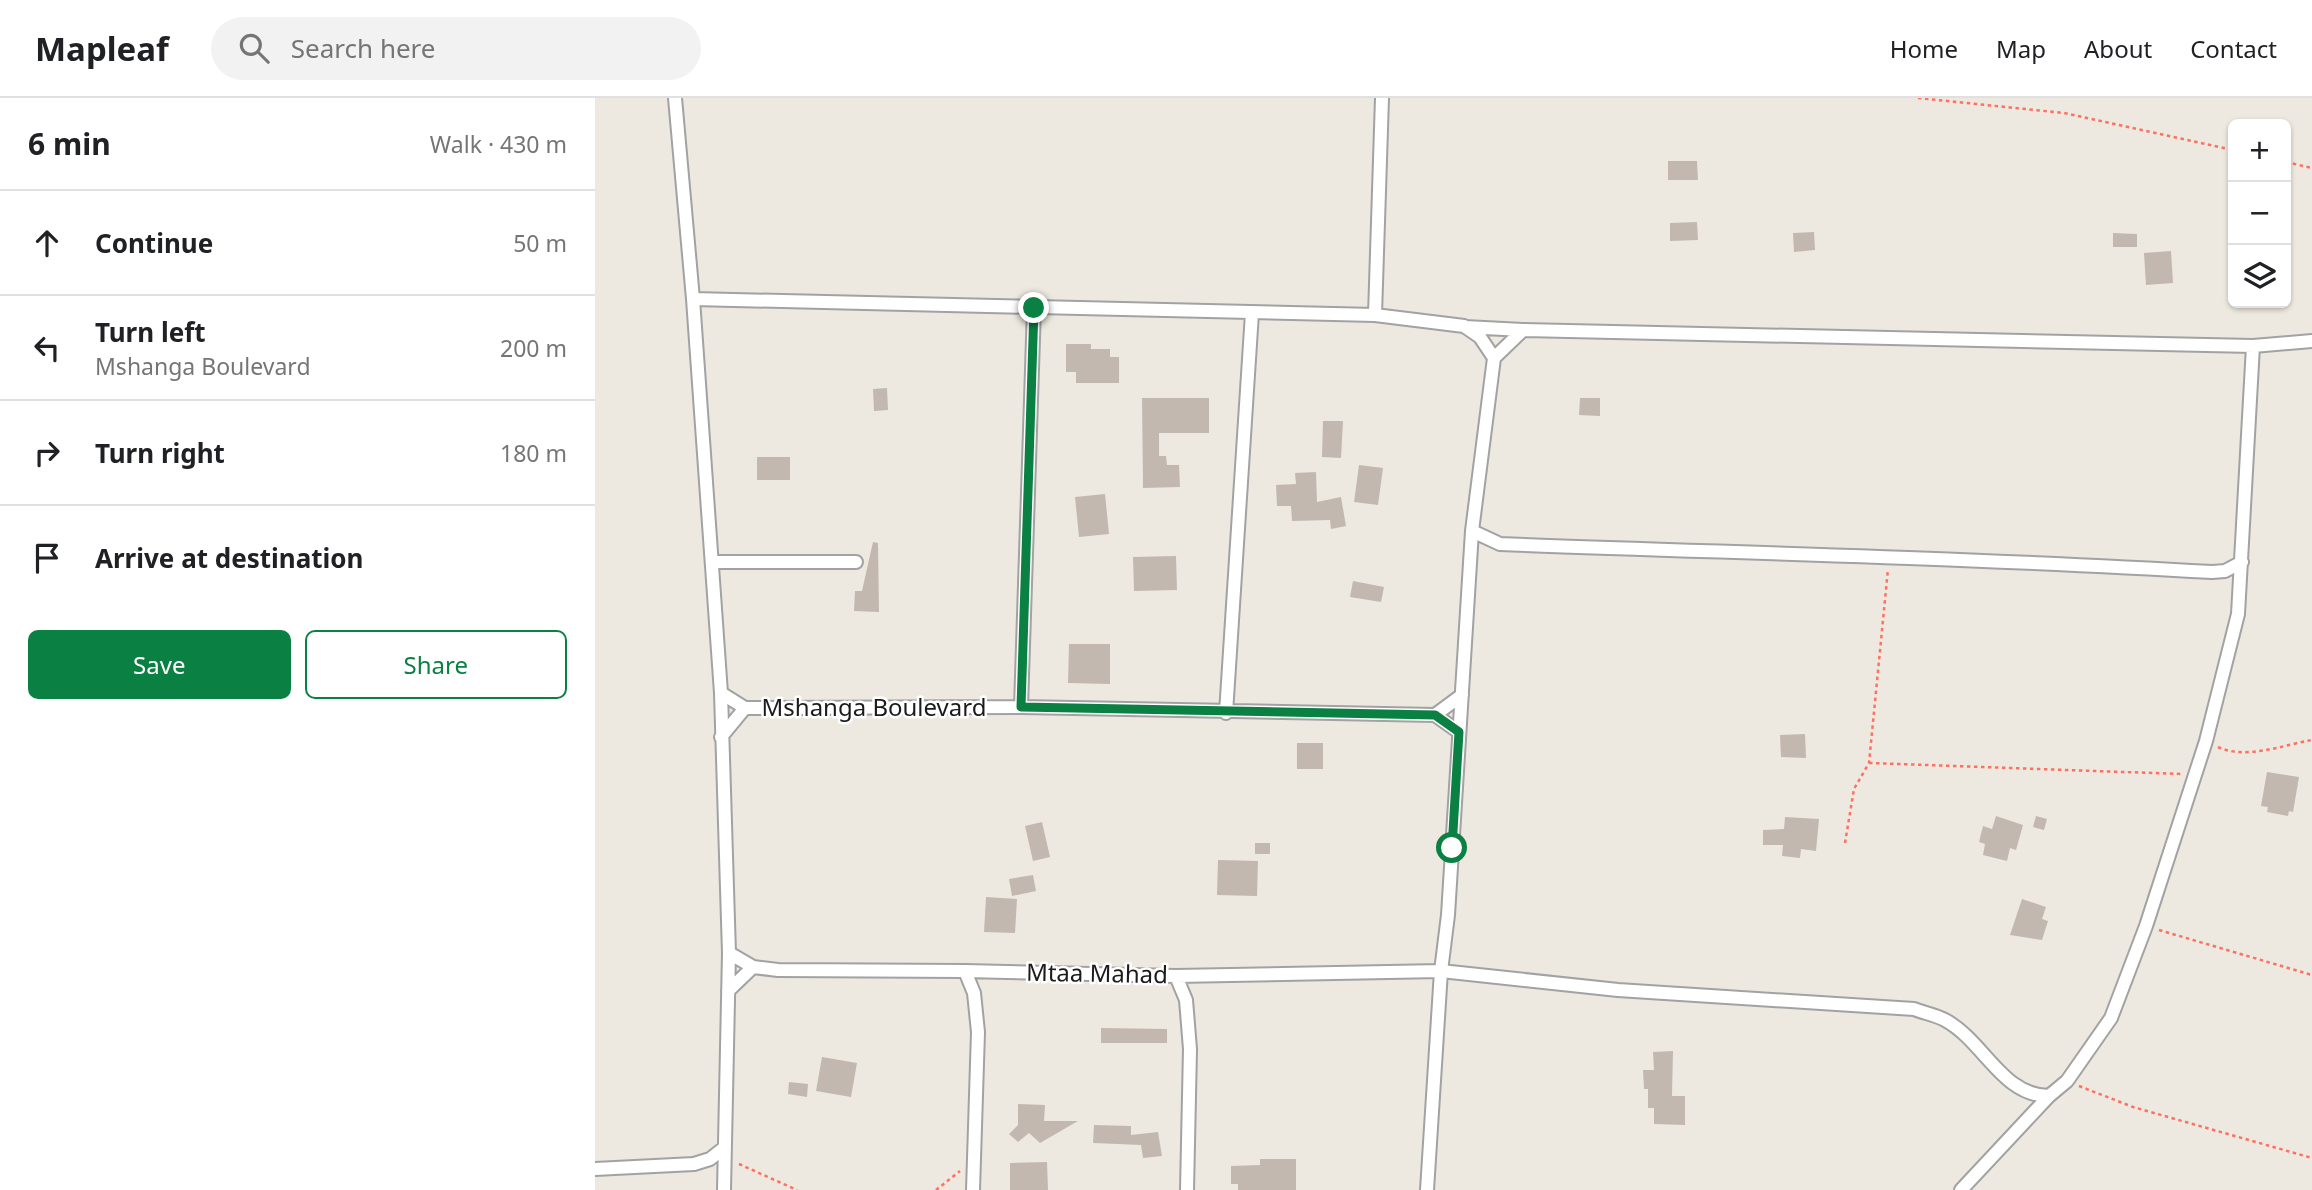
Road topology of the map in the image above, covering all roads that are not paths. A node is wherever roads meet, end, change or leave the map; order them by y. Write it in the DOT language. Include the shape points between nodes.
graph roads {
  1 [pos="675,98"];
  2 [pos="1383,98"];
  3 [pos="692,299"];
  4 [pos="1034,308"];
  5 [pos="1252,313"];
  6 [pos="1375,315"];
  7 [pos="1464,327"];
  8 [pos="1523,330"];
  9 [pos="2312,341"];
  10 [pos="2253,346"];
  11 [pos="1494,358"];
  12 [pos="1472,531"];
  13 [pos="712,562"];
  14 [pos="856,562"];
  15 [pos="2242,562"];
  16 [pos="721,693"];
  17 [pos="1462,695"];
  18 [pos="1021,707"];
  19 [pos="745,708"];
  20 [pos="1226,713"];
  21 [pos="1435,715"];
  22 [pos="1459,732"];
  23 [pos="721,737"];
  24 [pos="729,953"];
  25 [pos="753,967"];
  26 [pos="965,971"];
  27 [pos="1441,971"];
  28 [pos="1176,976"];
  29 [pos="728,991"];
  30 [pos="2049,1096"];
  31 [pos="724,1153"];
  32 [pos="595,1169"];
  33 [pos="724,1190"];
  34 [pos="973,1190"];
  35 [pos="1187,1190"];
  36 [pos="1427,1190"];
  37 [pos="1961,1190"];
  1 -- 3 [label="street"];
  2 -- 6 [label="street"];
  3 -- 4 [label="street"];
  3 -- 13 [label="street"];
  4 -- 5 [label="street"];
  4 -- 18 [label="street"];
  5 -- 6 [label="street"];
  5 -- 20 [label="street"];
  6 -- 7 [label="street"];
  7 -- 8 [label="street"];
  7 -- 11 [label="street" via="1480,337"];
  8 -- 10 [label="street"];
  8 -- 11 [label="street"];
  9 -- 10 [label="street"];
  10 -- 15 [label="street"];
  11 -- 12 [label="street"];
  12 -- 15 [label="street" via="1500,544 2212,572"];
  12 -- 17 [label="street"];
  13 -- 14 [label="street"];
  13 -- 16 [label="street"];
  15 -- 30 [label="street" via="2238,614 2206,741 2146,926 2111,1018 2067,1081"];
  16 -- 19 [label="street, Mshanga Boulevard"];
  16 -- 23 [label="street"];
  17 -- 21 [label="street"];
  17 -- 22 [label="street"];
  18 -- 19 [label="street, Mshanga Boulevard"];
  18 -- 20 [label="street, Mshanga Boulevard"];
  19 -- 23 [label="street, Mshanga Boulevard"];
  20 -- 21 [label="street, Mshanga Boulevard"];
  21 -- 22 [label="street"];
  22 -- 27 [label="street"];
  23 -- 24 [label="street"];
  24 -- 25 [label="street, Mtaa Mahad"];
  24 -- 29 [label="street"];
  25 -- 26 [label="street, Mtaa Mahad"];
  25 -- 29 [label="street"];
  26 -- 28 [label="street, Mtaa Mahad"];
  26 -- 34 [label="street" via="974,993 978,1032"];
  27 -- 28 [label="street, Mtaa Mahad"];
  27 -- 30 [label="street, Mtaa Mahad" via="1618,990 1914,1009 1952,1025 2017,1088"];
  27 -- 36 [label="street"];
  28 -- 35 [label="street" via="1186,1000 1190,1049"];
  29 -- 31 [label="street"];
  30 -- 37 [label="street"];
  31 -- 32 [label="street" via="694,1164"];
  31 -- 33 [label="street"];
}
